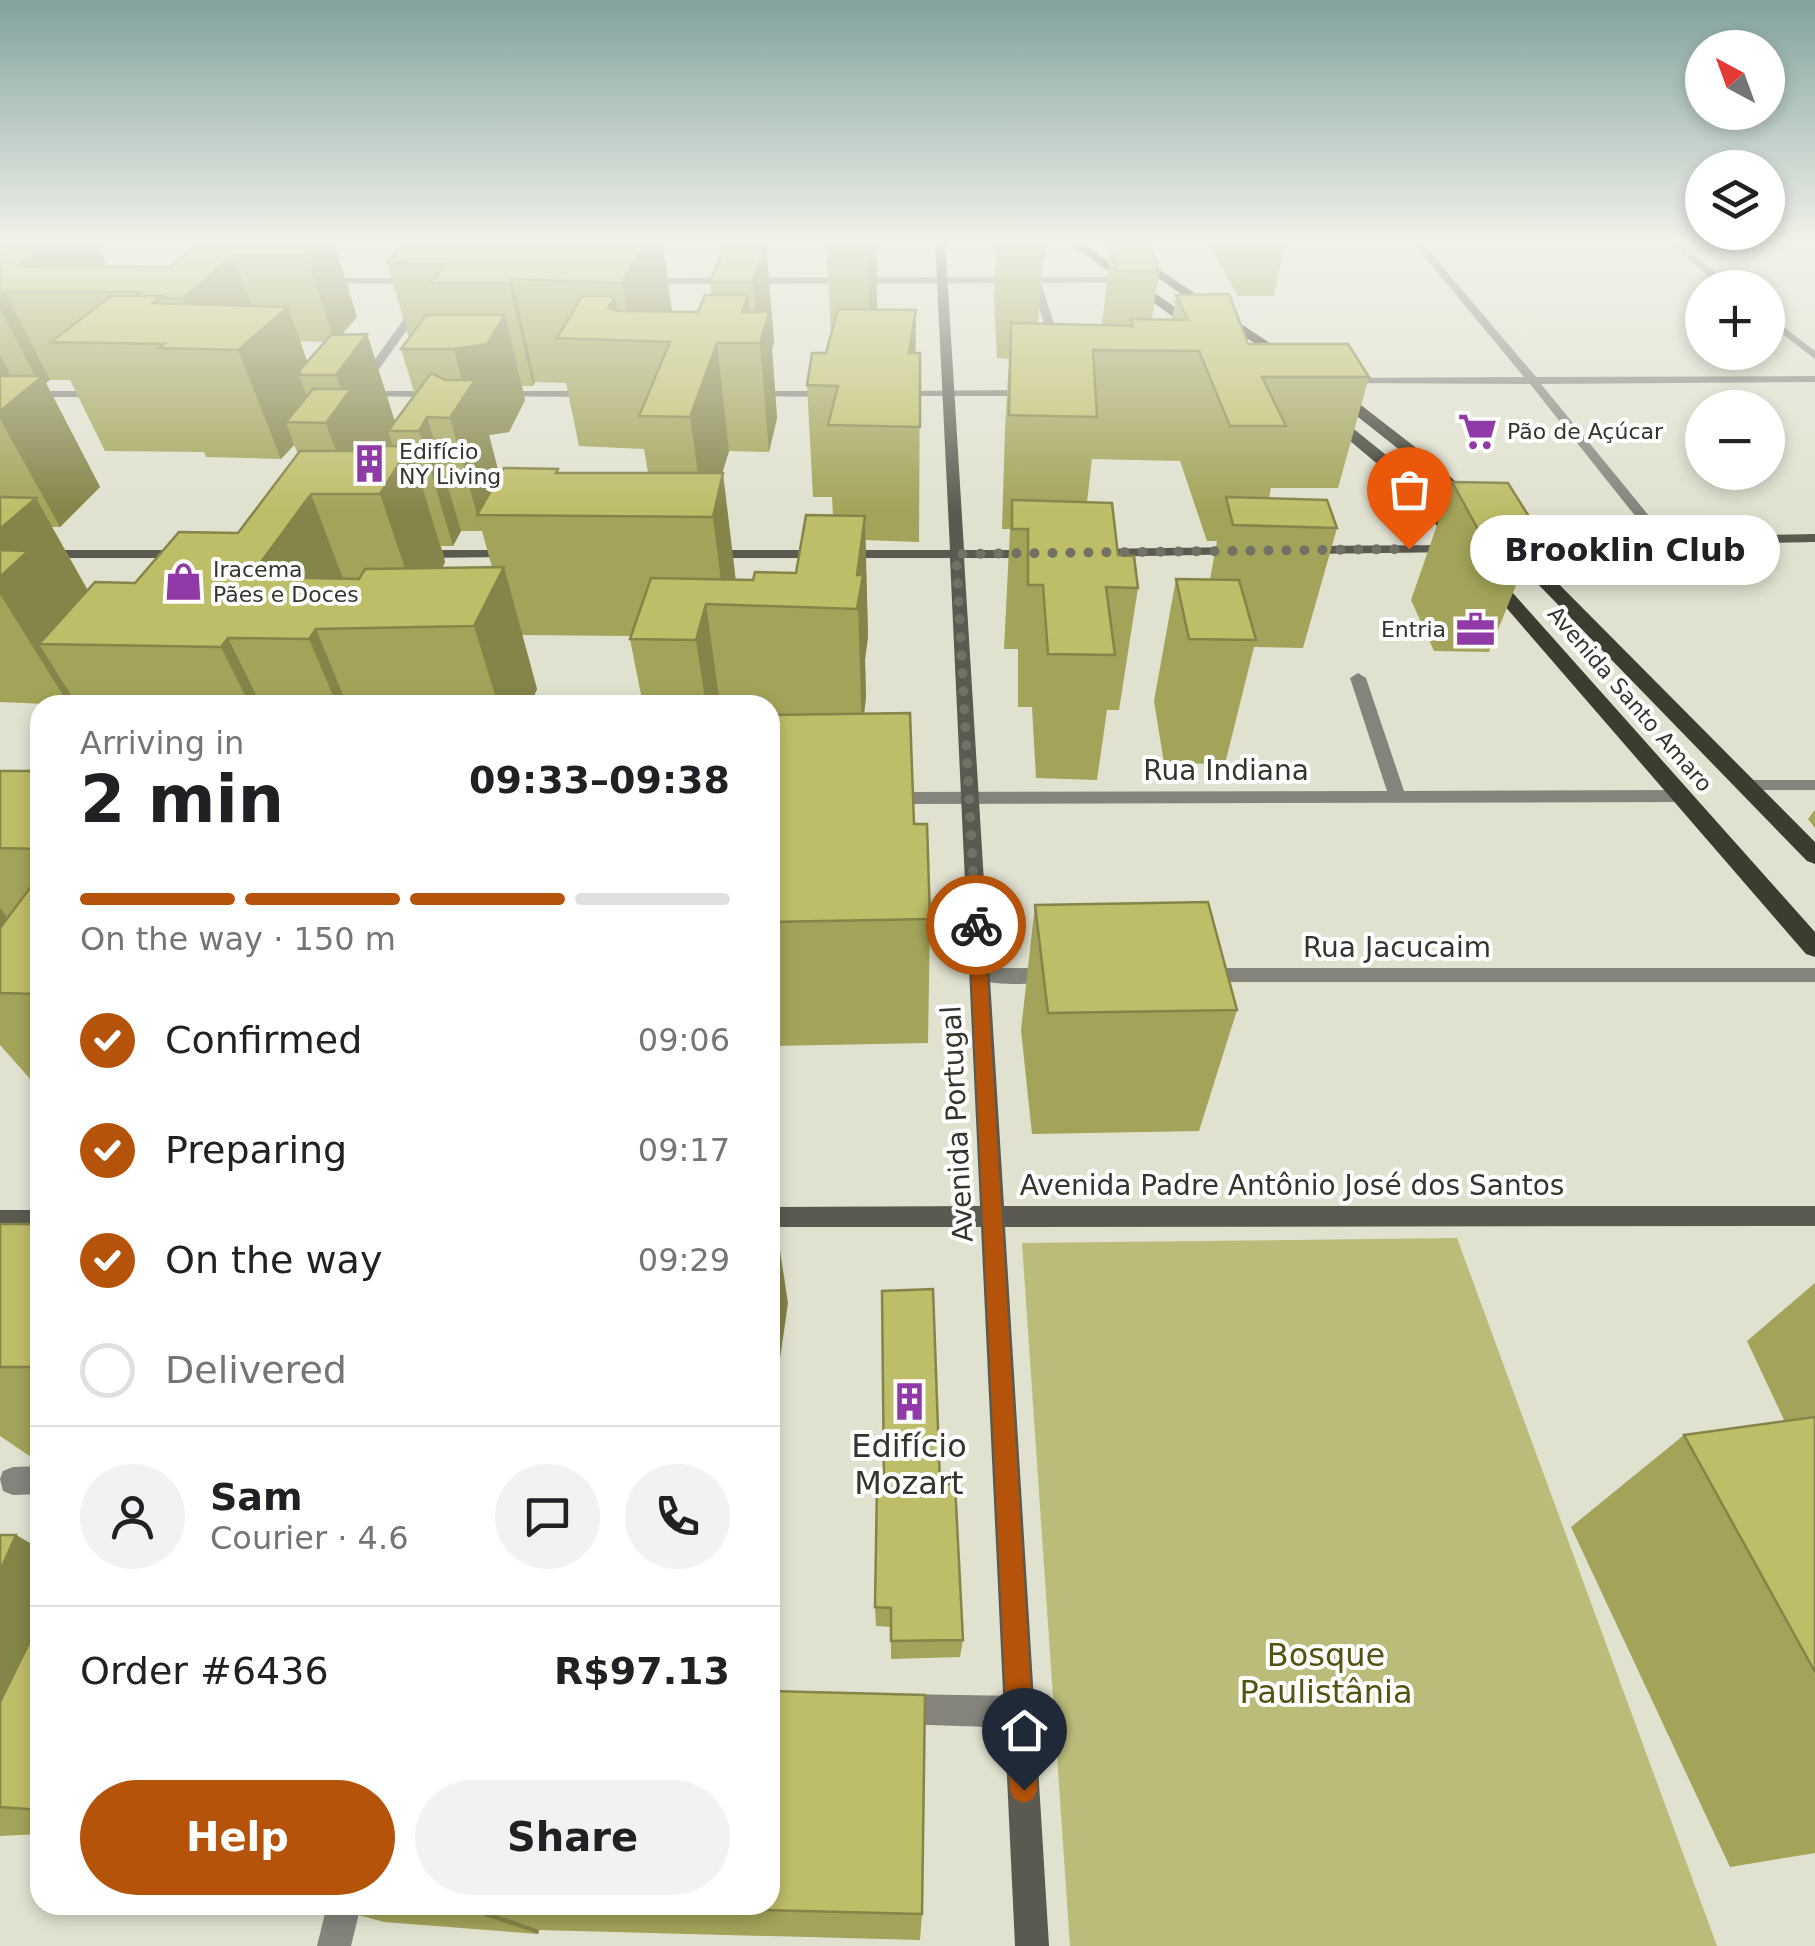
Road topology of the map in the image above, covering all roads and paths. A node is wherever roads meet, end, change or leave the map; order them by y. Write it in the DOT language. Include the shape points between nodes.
graph roads {
  1 [pos="400,330"];
  2 [pos="945,330"];
  3 [pos="1200,330"];
  4 [pos="1242,330"];
  5 [pos="1489,330"];
  6 [pos="1785,332"];
  7 [pos="1218,342"];
  8 [pos="1815,356"];
  9 [pos="1530,379"];
  10 [pos="1815,379"];
  11 [pos="1318,380"];
  12 [pos="1044,393"];
  13 [pos="0,394"];
  14 [pos="115,394"];
  15 [pos="458,394"];
  16 [pos="478,394"];
  17 [pos="615,394"];
  18 [pos="732,394"];
  19 [pos="850,394"];
  20 [pos="870,394"];
  21 [pos="948,394"];
  22 [pos="1310,402"];
  23 [pos="1482,516"];
  24 [pos="1661,538"];
  25 [pos="1815,538"];
  26 [pos="1491,540"];
  27 [pos="1264,551"];
  28 [pos="1283,551"];
  29 [pos="1054,553"];
  30 [pos="1074,553"];
  31 [pos="0,554"];
  32 [pos="198,554"];
  33 [pos="408,554"];
  34 [pos="522,554"];
  35 [pos="697,554"];
  36 [pos="956,554"];
  37 [pos="1358,678"];
  38 [pos="1815,785"];
  39 [pos="1747,786"];
  40 [pos="1682,796"];
  41 [pos="870,798"];
  42 [pos="969,798"];
  43 [pos="1398,798"];
  44 [pos="1815,856"];
  45 [pos="1815,948"];
  46 [pos="979,975"];
  47 [pos="1079,975"];
  48 [pos="1178,975"];
  49 [pos="1815,975"];
  50 [pos="992,1216"];
  51 [pos="1815,1216"];
  52 [pos="780,1217"];
  53 [pos="0,1220"];
  54 [pos="30,1220"];
  55 [pos="864,1709"];
  56 [pos="1019,1712"];
  57 [pos="342,1915"];
  58 [pos="334,1946"];
  59 [pos="1032,1946"];
  1 -- 15 [label="street" via="348,398"];
  2 -- 21 [label="street, Avenida Portugal"];
  3 -- 7 [label="main road"];
  4 -- 11 [label="main road"];
  5 -- 9 [label="street"];
  6 -- 8 [label="street"];
  9 -- 10 [label="street"];
  9 -- 11 [label="street"];
  9 -- 24 [label="street"];
  11 -- 23 [label="main road" via="1401,442"];
  12 -- 21 [label="street"];
  13 -- 14 [label="street"];
  16 -- 17 [label="street"];
  18 -- 19 [label="street"];
  20 -- 21 [label="street"];
  21 -- 36 [label="street, Avenida Portugal"];
  22 -- 26 [label="main road, Avenida Santo Amaro"];
  24 -- 25 [label="street"];
  24 -- 26 [label="street"];
  26 -- 28 [label="street"];
  26 -- 39 [label="main road, Avenida Santo Amaro"];
  26 -- 40 [label="main road, Avenida Santo Amaro"];
  27 -- 30 [label="street"];
  29 -- 36 [label="street"];
  31 -- 32 [label="street"];
  33 -- 34 [label="street"];
  35 -- 36 [label="street"];
  36 -- 42 [label="street, Avenida Portugal"];
  37 -- 43 [label="street"];
  38 -- 39 [label="street"];
  39 -- 44 [label="main road, Avenida Santo Amaro"];
  40 -- 43 [label="street, Rua Indiana"];
  40 -- 45 [label="main road, Avenida Santo Amaro"];
  41 -- 42 [label="street, Rua Indiana"];
  42 -- 43 [label="street, Rua Indiana"];
  42 -- 46 [label="street, Avenida Portugal"];
  46 -- 47 [label="street"];
  46 -- 50 [label="street, Avenida Portugal"];
  48 -- 49 [label="street, Rua Jacucaim"];
  50 -- 51 [label="street, Avenida Padre Antônio José dos Santos"];
  50 -- 52 [label="street, Avenida Padre Antônio José dos Santos"];
  50 -- 56 [label="street, Avenida Portugal"];
  53 -- 54 [label="street"];
  55 -- 56 [label="street"];
  56 -- 59 [label="street, Avenida Portugal"];
  57 -- 58 [label="street"];
}
